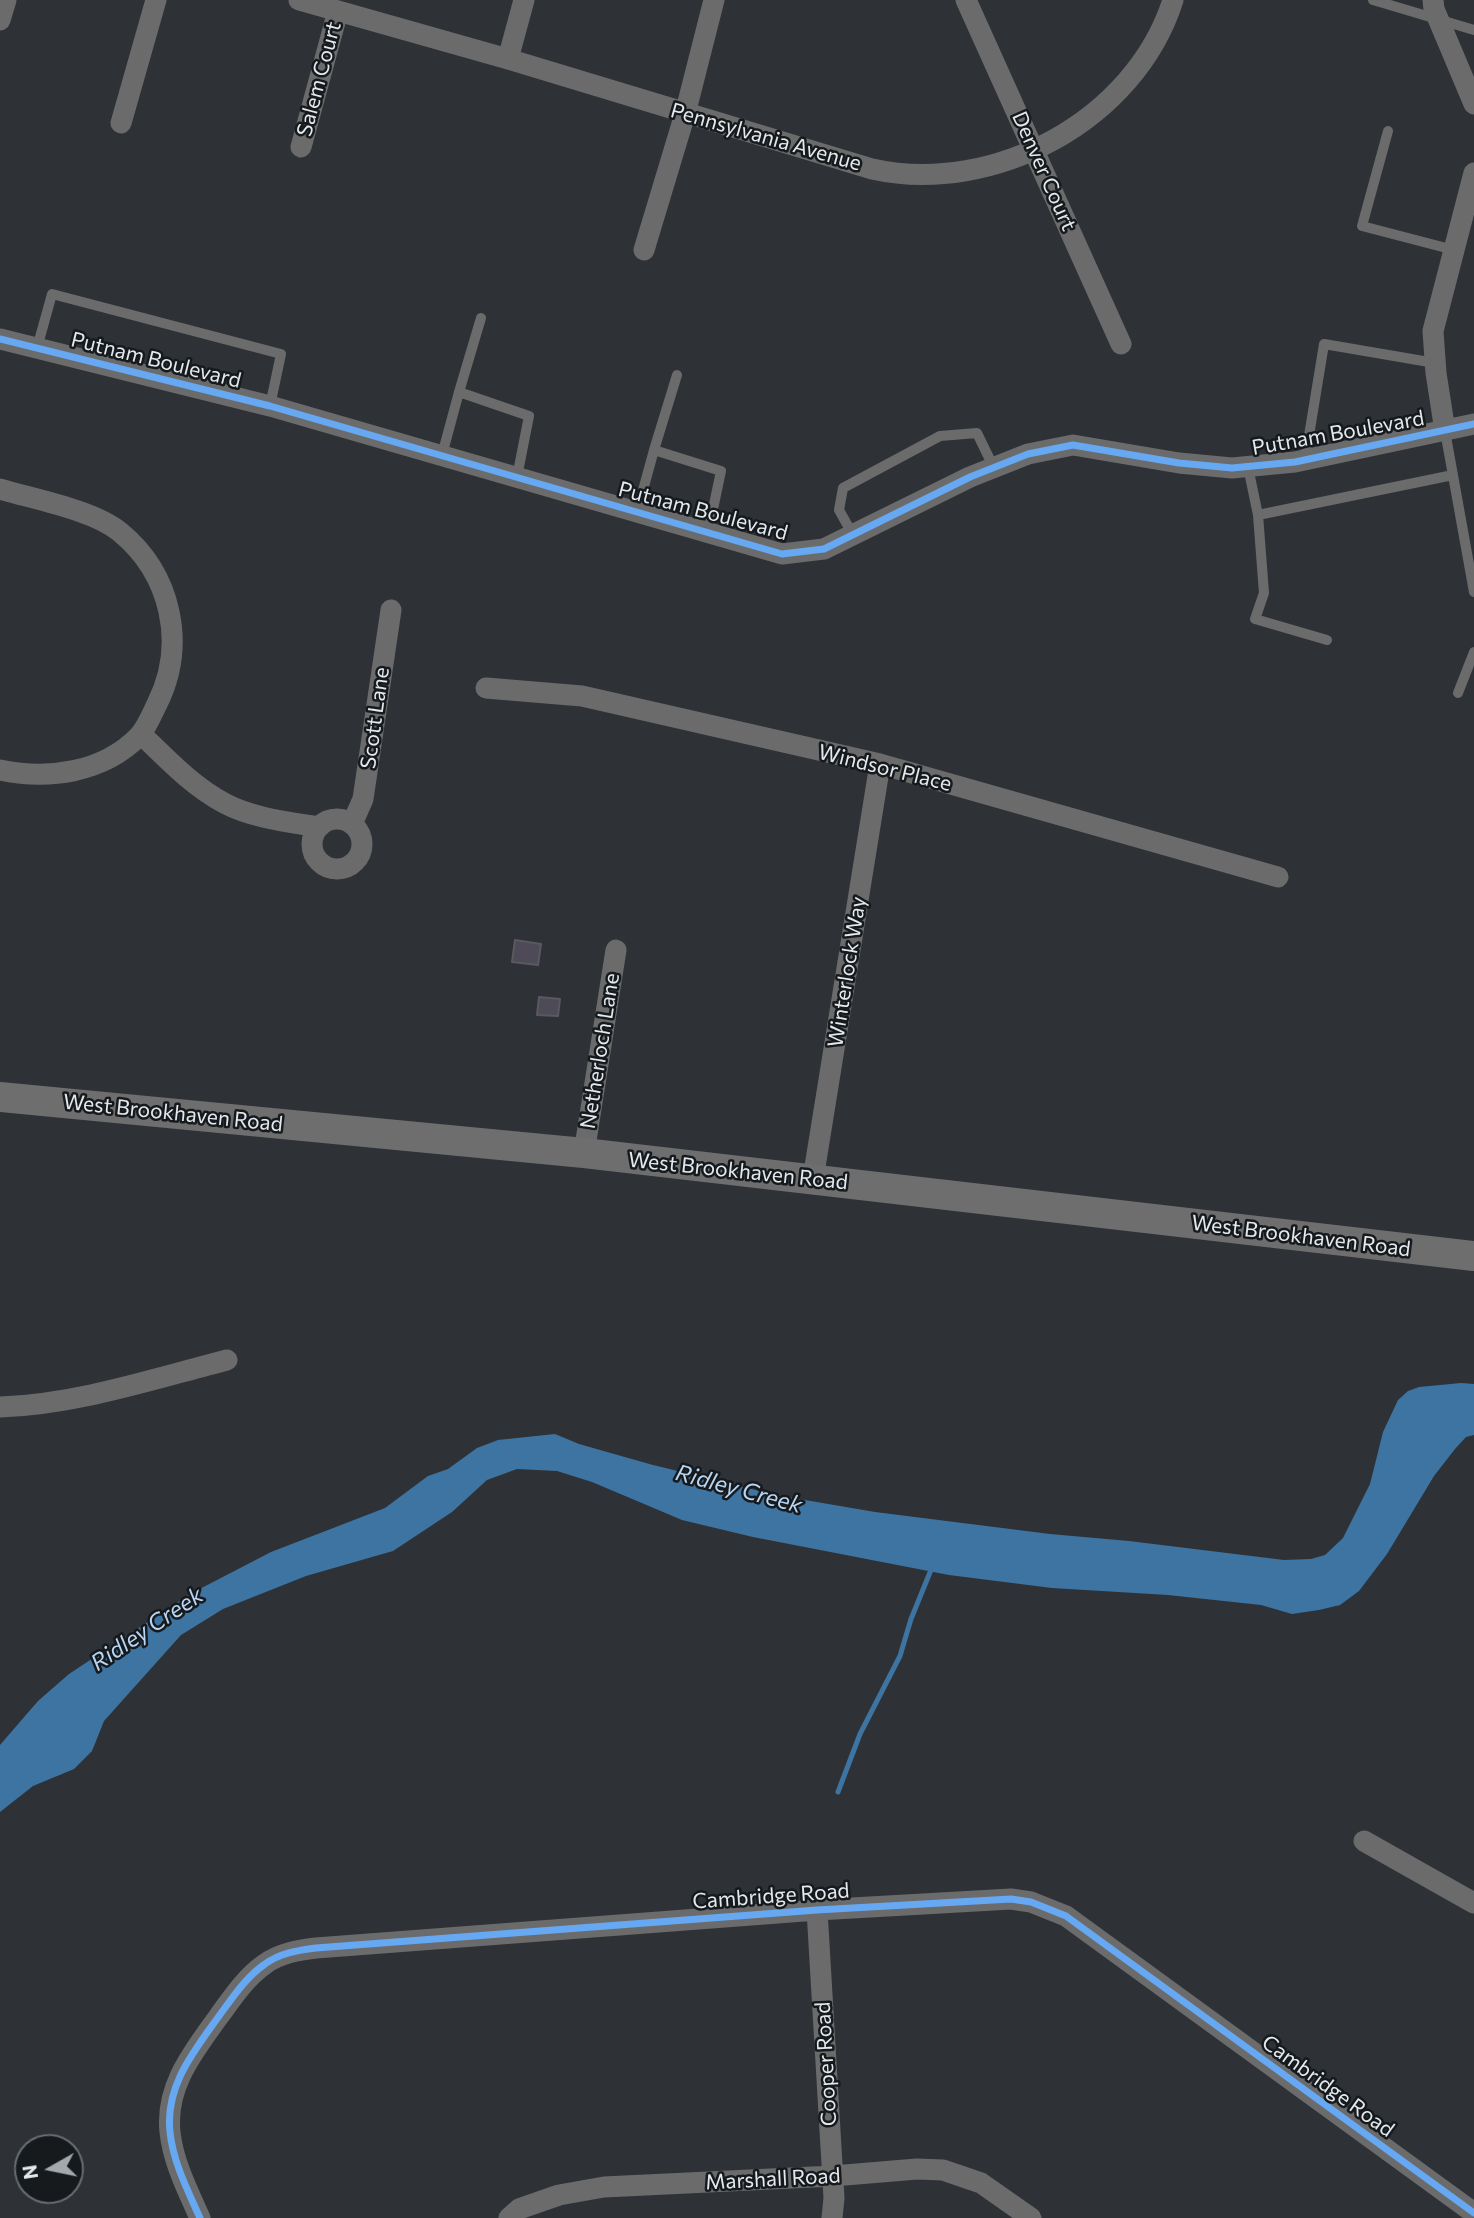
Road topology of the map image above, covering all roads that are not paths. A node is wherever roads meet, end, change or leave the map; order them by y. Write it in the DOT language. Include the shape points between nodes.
graph roads {
  1 [pos="6,0"];
  2 [pos="156,0"];
  3 [pos="299,0"];
  4 [pos="524,0"];
  5 [pos="714,0"];
  6 [pos="966,0"];
  7 [pos="1172,0"];
  8 [pos="1373,0"];
  9 [pos="1435,9"];
  10 [pos="338,11"];
  11 [pos="0,20"];
  12 [pos="1474,30"];
  13 [pos="508,60"];
  14 [pos="1474,104"];
  15 [pos="685,114"];
  16 [pos="121,123"];
  17 [pos="1388,131"];
  18 [pos="301,147"];
  19 [pos="1035,150"];
  20 [pos="1474,173"];
  21 [pos="645,250"];
  22 [pos="1454,250"];
  23 [pos="481,318"];
  24 [pos="0,339"];
  25 [pos="1121,344"];
  26 [pos="37,348"];
  27 [pos="1435,363"];
  28 [pos="677,375"];
  29 [pos="459,392"];
  30 [pos="270,406"];
  31 [pos="1474,424"];
  32 [pos="1445,431"];
  33 [pos="654,450"];
  34 [pos="442,455"];
  35 [pos="1305,460"];
  36 [pos="1248,467"];
  37 [pos="994,468"];
  38 [pos="1453,475"];
  39 [pos="517,477"];
  40 [pos="0,489"];
  41 [pos="637,512"];
  42 [pos="1258,515"];
  43 [pos="708,533"];
  44 [pos="853,535"];
  45 [pos="1474,592"];
  46 [pos="391,610"];
  47 [pos="1327,639"];
  48 [pos="1474,652"];
  49 [pos="486,688"];
  50 [pos="1458,693"];
  51 [pos="141,734"];
  52 [pos="880,764"];
  53 [pos="0,770"];
  54 [pos="352,824"];
  55 [pos="318,827"];
  56 [pos="1278,877"];
  57 [pos="616,950"];
  58 [pos="0,1097"];
  59 [pos="584,1153"];
  60 [pos="813,1179"];
  61 [pos="1474,1256"];
  62 [pos="227,1360"];
  63 [pos="0,1407"];
  64 [pos="1364,1841"];
  65 [pos="1474,1903"];
  66 [pos="817,1910"];
  67 [pos="833,2176"];
  68 [pos="1474,2213"];
  69 [pos="201,2218"];
  70 [pos="509,2218"];
  71 [pos="832,2218"];
  72 [pos="1031,2218"];
  1 -- 11 [label="street"];
  2 -- 16 [label="street"];
  3 -- 10 [label="street, Pennsylvania Avenue"];
  4 -- 13 [label="street"];
  5 -- 15 [label="street"];
  6 -- 19 [label="street, Denver Court"];
  7 -- 19 [label="street, Pennsylvania Avenue" via="1153,43 1119,90 1088,117"];
  8 -- 9 [label="lane"];
  9 -- 12 [label="lane"];
  9 -- 14 [label="street"];
  10 -- 13 [label="street, Pennsylvania Avenue"];
  10 -- 18 [label="street, Salem Court"];
  13 -- 15 [label="street, Pennsylvania Avenue"];
  15 -- 19 [label="street, Pennsylvania Avenue" via="903,175 968,170"];
  15 -- 21 [label="street"];
  17 -- 22 [label="lane" via="1362,226"];
  19 -- 25 [label="street, Denver Court"];
  20 -- 22 [label="street"];
  22 -- 27 [label="street" via="1433,331"];
  23 -- 29 [label="lane"];
  24 -- 26 [label="street, Putnam Boulevard"];
  26 -- 30 [label="street, Putnam Boulevard"];
  26 -- 30 [label="lane" via="52,294 281,354"];
  27 -- 32 [label="street"];
  27 -- 35 [label="lane" via="1324,344"];
  28 -- 33 [label="lane"];
  29 -- 34 [label="lane"];
  29 -- 39 [label="lane" via="529,416"];
  30 -- 34 [label="street, Putnam Boulevard"];
  31 -- 32 [label="street, Putnam Boulevard"];
  32 -- 35 [label="street, Putnam Boulevard"];
  32 -- 38 [label="lane"];
  33 -- 41 [label="lane"];
  33 -- 43 [label="lane" via="721,471"];
  34 -- 39 [label="street, Putnam Boulevard"];
  35 -- 36 [label="street, Putnam Boulevard"];
  36 -- 37 [label="street, Putnam Boulevard" via="1179,463 1073,445 1028,454"];
  36 -- 42 [label="lane"];
  37 -- 44 [label="street, Putnam Boulevard"];
  37 -- 44 [label="lane" via="977,433 940,436 843,488 839,510"];
  38 -- 42 [label="lane"];
  38 -- 45 [label="lane"];
  39 -- 41 [label="street, Putnam Boulevard"];
  40 -- 51 [label="street" via="103,521 130,541 155,570 169,607 173,647 167,680"];
  41 -- 43 [label="street, Putnam Boulevard"];
  42 -- 47 [label="lane" via="1264,593 1255,619"];
  43 -- 44 [label="street, Putnam Boulevard" via="782,554 824,549"];
  46 -- 54 [label="street, Scott Lane" via="363,799"];
  48 -- 50 [label="lane"];
  49 -- 52 [label="street, Windsor Place" via="582,696"];
  51 -- 53 [label="street" via="104,760 79,769 43,775"];
  51 -- 55 [label="street" via="180,771 225,803 249,813"];
  52 -- 56 [label="street, Windsor Place"];
  52 -- 60 [label="street, Winterlock Way"];
  54 -- 55 [label="street" via="334,819"];
  54 -- 55 [label="street" via="360,834 361,851 353,863 338,870 323,866 313,852 313,834"];
  57 -- 59 [label="street, Netherloch Lane"];
  58 -- 59 [label="street, West Brookhaven Road"];
  59 -- 60 [label="street, West Brookhaven Road"];
  60 -- 61 [label="street, West Brookhaven Road"];
  62 -- 63 [label="street" via="86,1397"];
  64 -- 65 [label="street"];
  66 -- 67 [label="street, Cooper Road"];
  66 -- 68 [label="street, Cambridge Road" via="992,1899 1048,1907"];
  66 -- 69 [label="street, Cambridge Road" via="316,1948 280,1956 239,1989 187,2060 178,2081 170,2131 175,2158"];
  67 -- 70 [label="street, Marshall Road" via="604,2187 559,2194 519,2209"];
  67 -- 71 [label="street, Cooper Road"];
  67 -- 72 [label="street, Marshall Road" via="943,2170 981,2183"];
}
